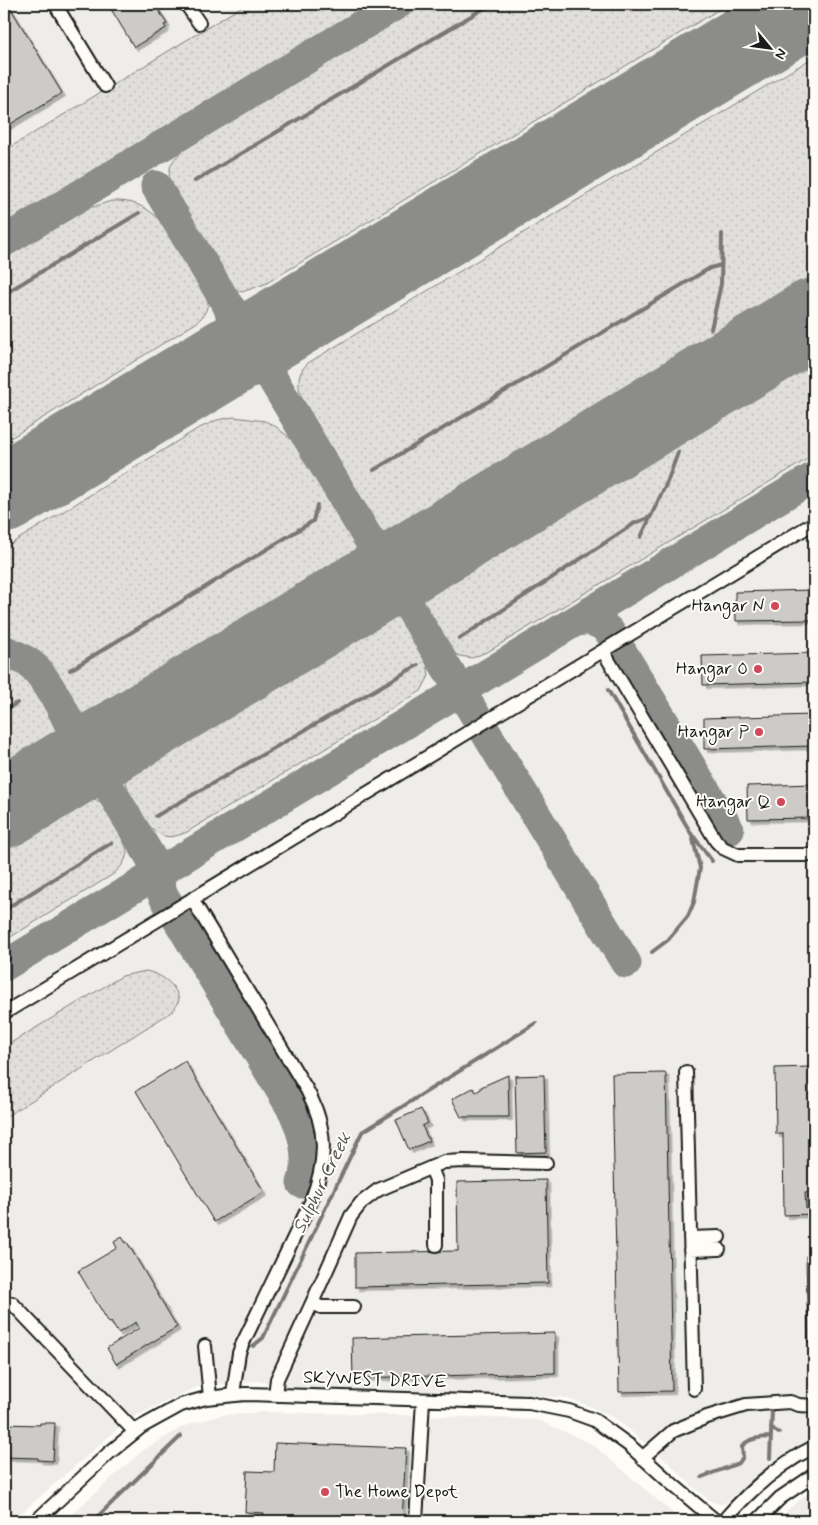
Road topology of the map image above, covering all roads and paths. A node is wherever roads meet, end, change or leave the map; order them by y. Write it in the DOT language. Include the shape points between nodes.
graph roads {
  1 [pos="55,4"];
  2 [pos="186,4"];
  3 [pos="199,23"];
  4 [pos="105,86"];
  5 [pos="814,523"];
  6 [pos="603,651"];
  7 [pos="814,855"];
  8 [pos="192,899"];
  9 [pos="4,1013"];
  10 [pos="686,1072"];
  11 [pos="546,1162"];
  12 [pos="431,1168"];
  13 [pos="719,1243"];
  14 [pos="690,1244"];
  15 [pos="436,1245"];
  16 [pos="12,1303"];
  17 [pos="312,1303"];
  18 [pos="354,1307"];
  19 [pos="205,1346"];
  20 [pos="694,1389"];
  21 [pos="233,1394"];
  22 [pos="275,1395"];
  23 [pos="210,1398"];
  24 [pos="814,1398"];
  25 [pos="423,1400"];
  26 [pos="790,1402"];
  27 [pos="814,1406"];
  28 [pos="135,1432"];
  29 [pos="814,1448"];
  30 [pos="642,1458"];
  31 [pos="814,1475"];
  32 [pos="36,1521"];
  33 [pos="416,1521"];
  34 [pos="716,1521"];
  35 [pos="724,1521"];
  36 [pos="757,1521"];
  1 -- 4 [label="street"];
  2 -- 3 [label="street"];
  5 -- 6 [label="street"];
  6 -- 7 [label="street" via="723,848 746,856"];
  6 -- 8 [label="street"];
  8 -- 9 [label="street"];
  8 -- 21 [label="street" via="315,1105 322,1138 323,1165 318,1182 242,1345"];
  10 -- 14 [label="street"];
  11 -- 12 [label="street" via="464,1160 444,1162"];
  12 -- 15 [label="street" via="436,1180"];
  12 -- 17 [label="street" via="378,1190 361,1203 351,1216"];
  13 -- 14 [label="street"];
  14 -- 20 [label="street"];
  16 -- 28 [label="street"];
  17 -- 18 [label="street"];
  17 -- 22 [label="street" via="277,1379"];
  19 -- 23 [label="street"];
  21 -- 22 [label="street, SKYWEST DRIVE"];
  21 -- 23 [label="street, SKYWEST DRIVE"];
  22 -- 25 [label="street, SKYWEST DRIVE"];
  23 -- 28 [label="street, SKYWEST DRIVE" via="162,1414"];
  24 -- 26 [label="street"];
  25 -- 30 [label="street, SKYWEST DRIVE" via="529,1403 569,1411 594,1420"];
  25 -- 33 [label="street"];
  26 -- 27 [label="street"];
  26 -- 30 [label="street" via="746,1405 707,1417 673,1431"];
  28 -- 32 [label="street, SKYWEST DRIVE"];
  29 -- 35 [label="street" via="760,1483"];
  30 -- 34 [label="street, SKYWEST DRIVE"];
  31 -- 36 [label="street" via="780,1498"];
}
